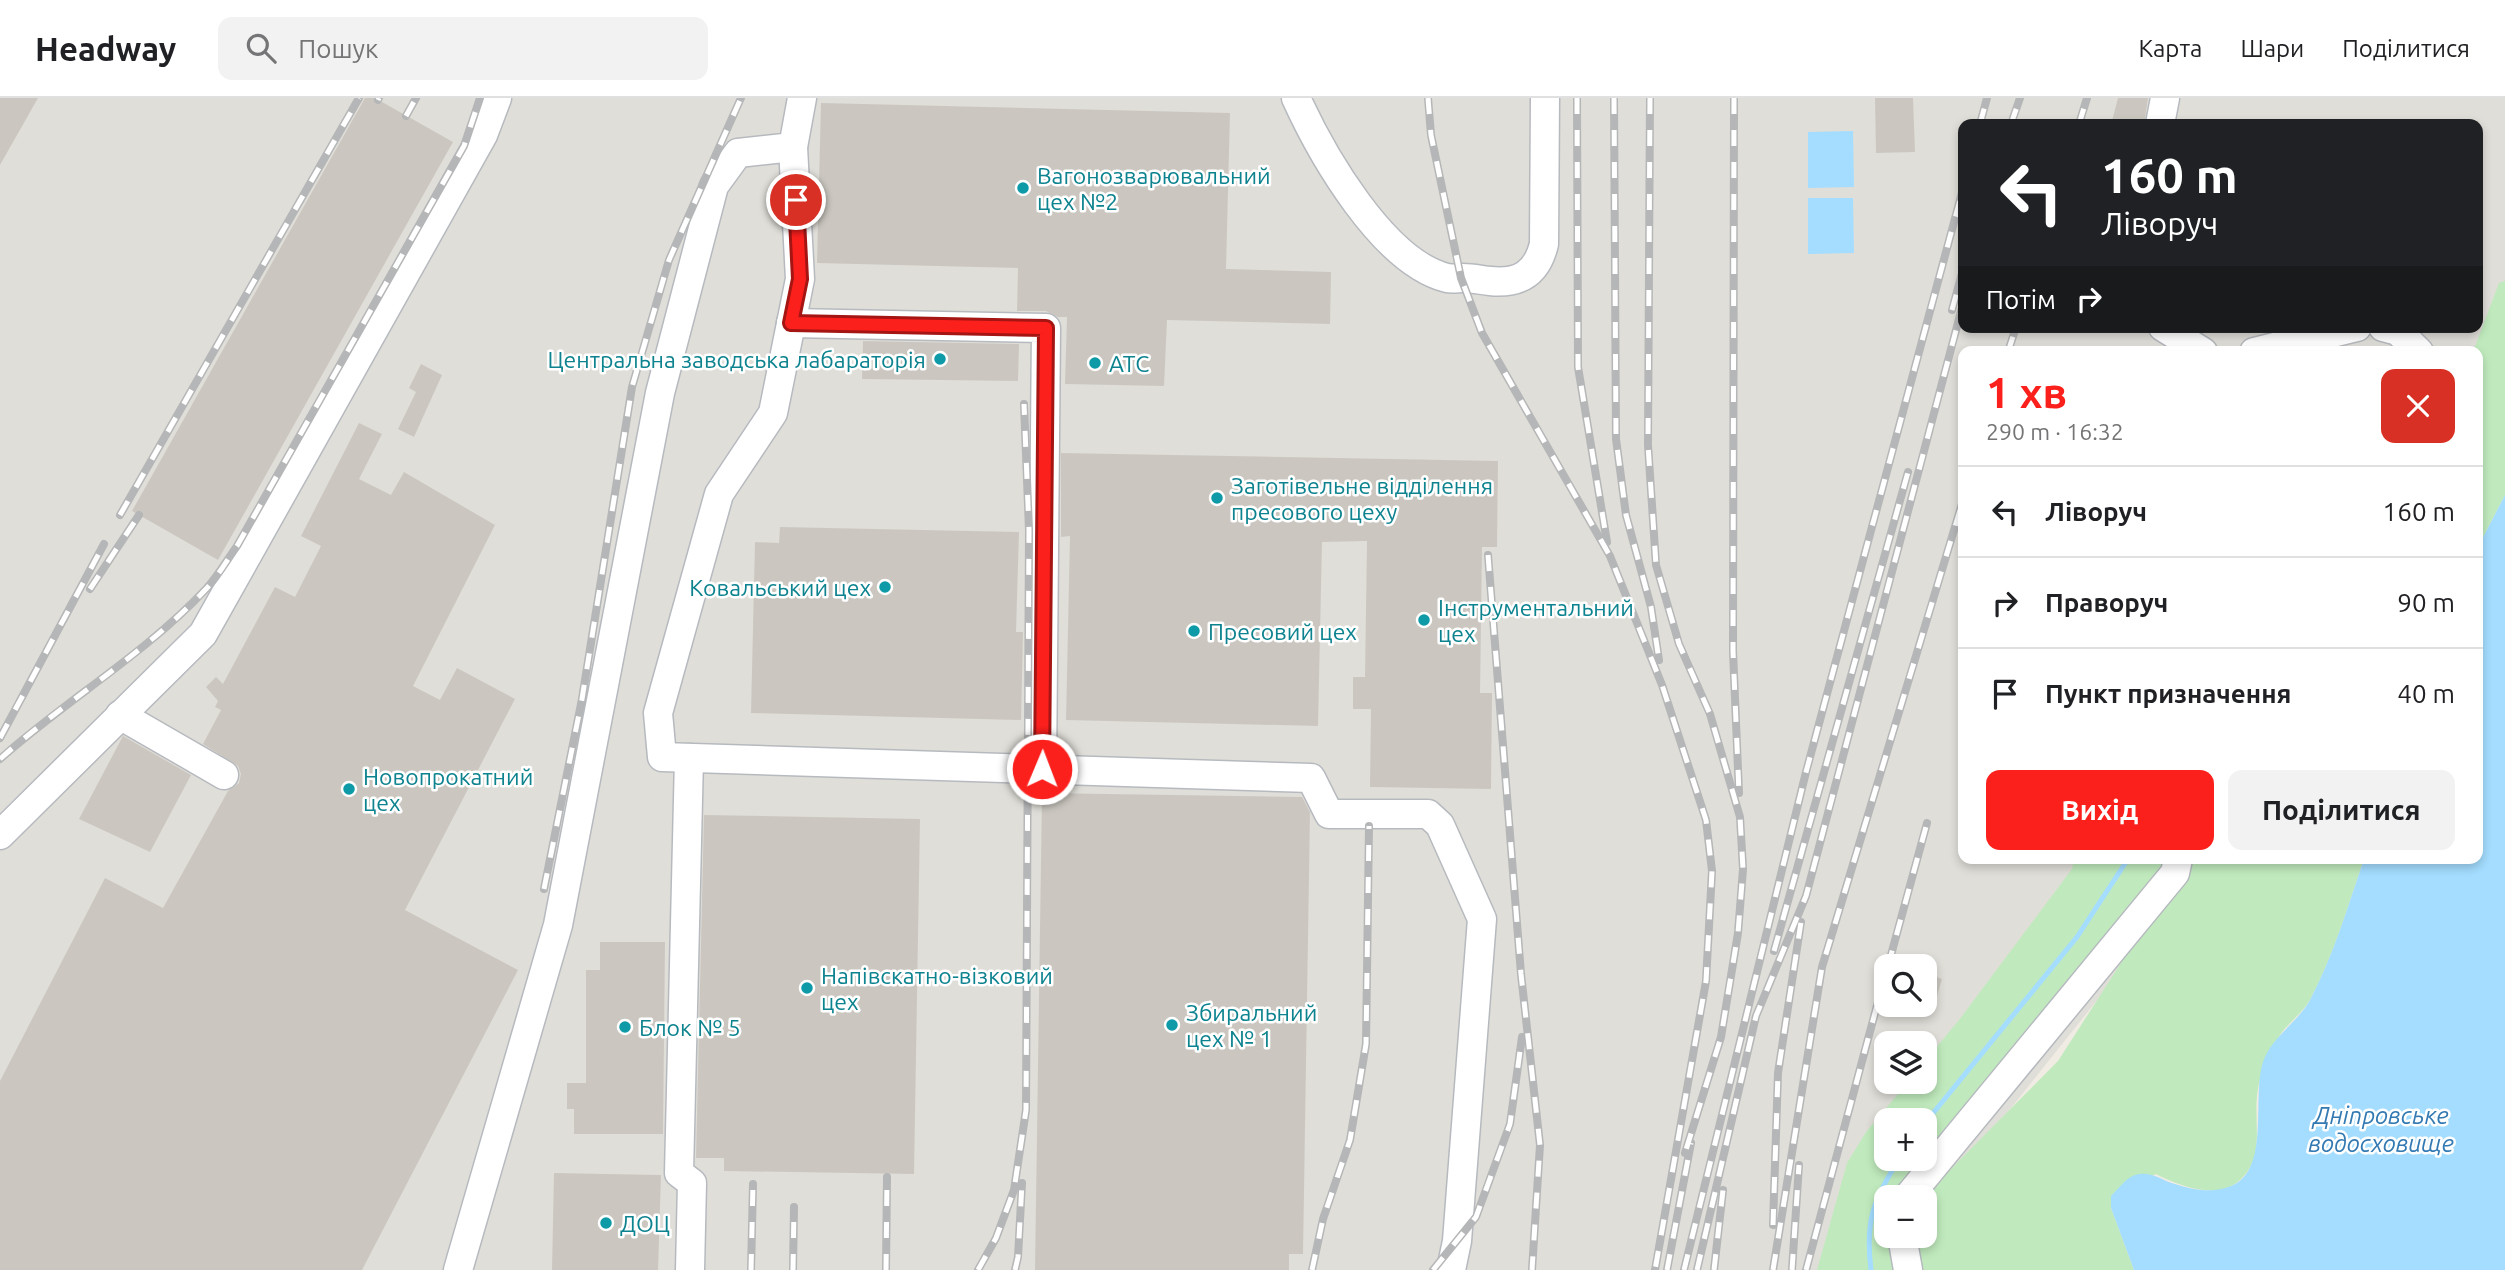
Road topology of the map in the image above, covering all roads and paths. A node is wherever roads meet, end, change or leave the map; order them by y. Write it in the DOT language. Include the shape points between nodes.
graph roads {
  1 [pos="497,98"];
  2 [pos="802,98"];
  3 [pos="1296,98"];
  4 [pos="1545,98"];
  5 [pos="2165,98"];
  6 [pos="2161,119"];
  7 [pos="793,147"];
  8 [pos="791,323"];
  9 [pos="2173,333"];
  10 [pos="2332,333"];
  11 [pos="2400,333"];
  12 [pos="2193,346"];
  13 [pos="2279,346"];
  14 [pos="2413,346"];
  15 [pos="120,715"];
  16 [pos="690,758"];
  17 [pos="1042,769"];
  18 [pos="224,775"];
  19 [pos="0,835"];
  20 [pos="2177,864"];
  21 [pos="1918,1185"];
  22 [pos="1904,1248"];
  23 [pos="458,1270"];
  24 [pos="690,1270"];
  25 [pos="1451,1270"];
  26 [pos="1908,1270"];
  1 -- 15 [label="lane" via="483,135 203,634"];
  2 -- 7 [label="lane"];
  3 -- 4 [label="lane" via="1312,132 1373,226 1406,259 1448,279 1501,282 1534,269 1544,244"];
  5 -- 6 [label="lane"];
  7 -- 8 [label="lane" via="800,279"];
  7 -- 23 [label="lane" via="738,153 714,186 660,393 558,925"];
  8 -- 16 [label="lane" via="773,413 719,494 658,713 662,757"];
  8 -- 17 [label="lane" via="1046,328"];
  9 -- 12 [label="lane"];
  10 -- 13 [label="lane"];
  11 -- 14 [label="lane"];
  15 -- 18 [label="lane"];
  15 -- 19 [label="lane"];
  16 -- 17 [label="lane"];
  16 -- 24 [label="lane" via="679,1172 692,1183"];
  17 -- 25 [label="lane" via="1311,778 1329,814 1429,814 1440,825 1482,919"];
  20 -- 21 [label="lane" via="2175,873"];
  22 -- 26 [label="lane"];
}
